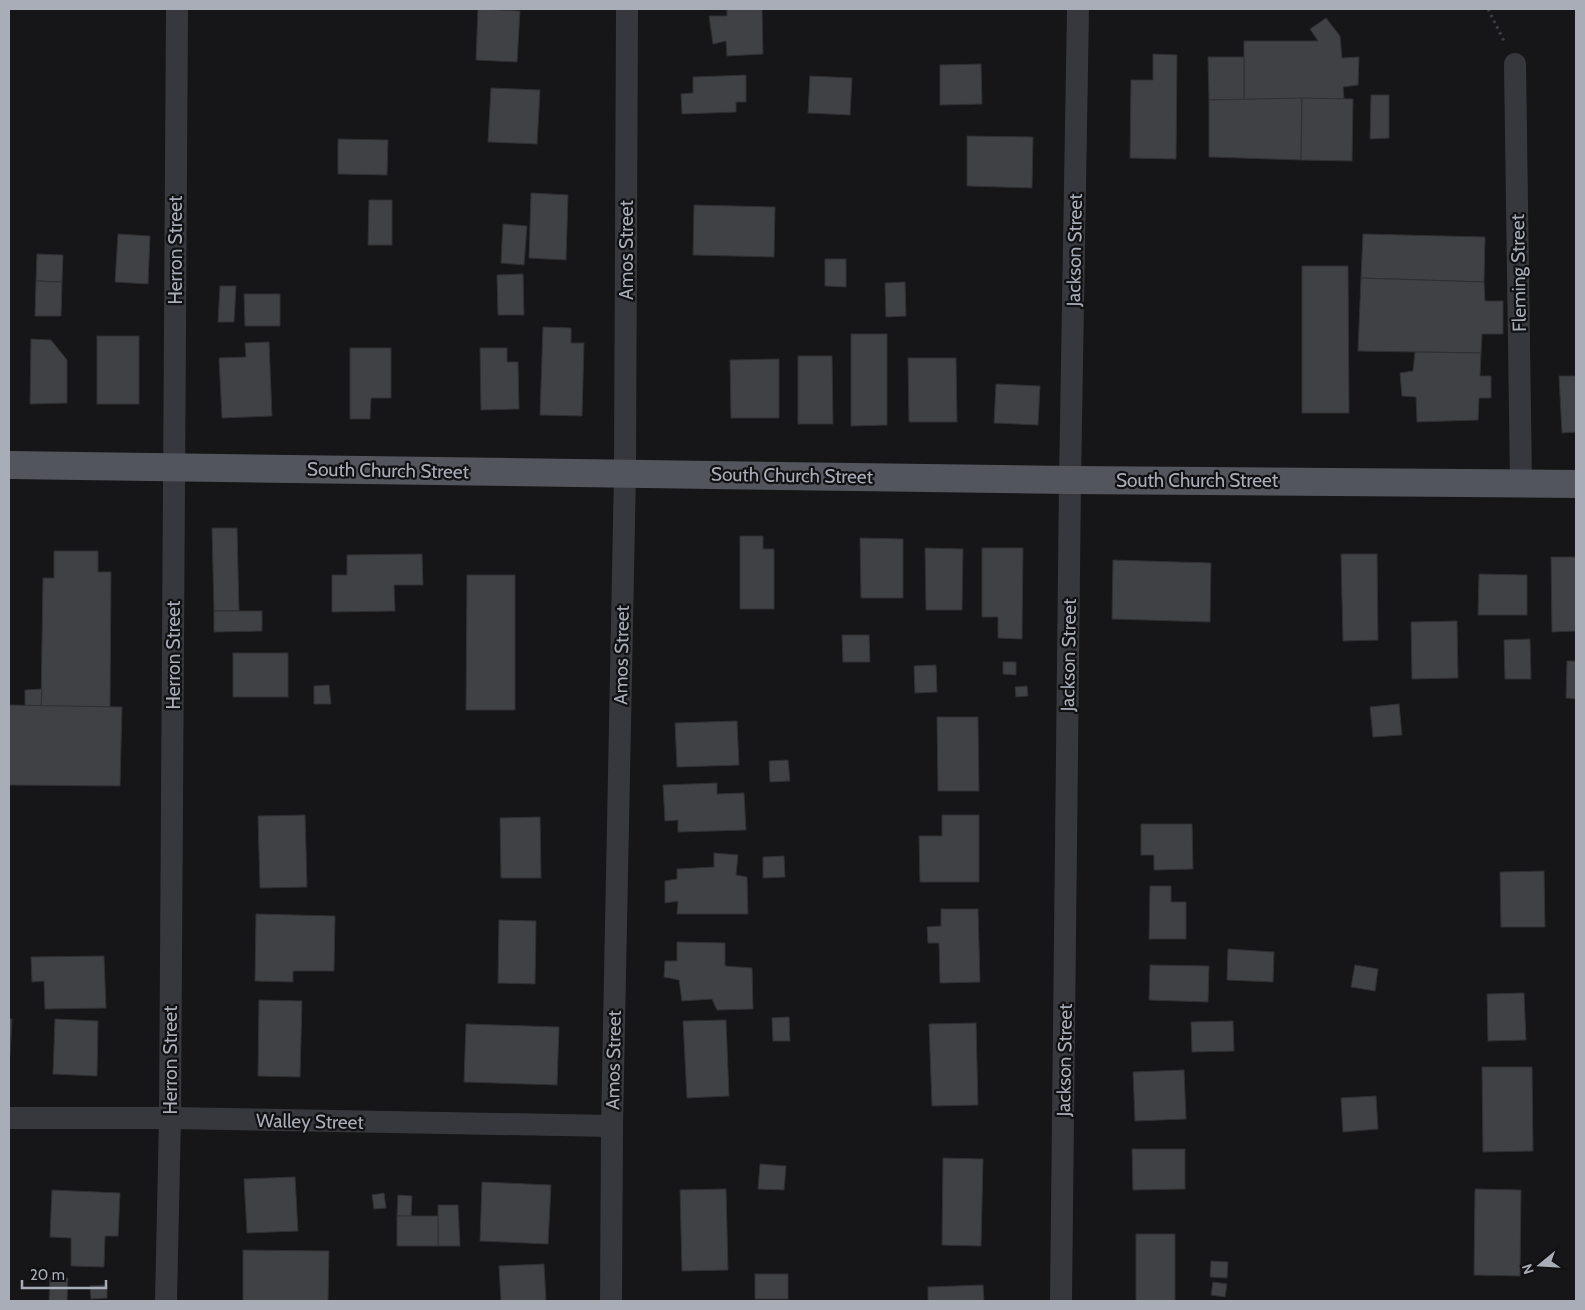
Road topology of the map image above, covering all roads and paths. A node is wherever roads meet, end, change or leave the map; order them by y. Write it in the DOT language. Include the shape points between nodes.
graph roads {
  1 [pos="177,9"];
  2 [pos="627,9"];
  3 [pos="1078,9"];
  4 [pos="1488,9"];
  5 [pos="1515,64"];
  6 [pos="9,465"];
  7 [pos="174,467"];
  8 [pos="625,472"];
  9 [pos="1070,480"];
  10 [pos="1521,482"];
  11 [pos="1576,484"];
  12 [pos="9,1118"];
  13 [pos="170,1118"];
  14 [pos="612,1126"];
  15 [pos="166,1301"];
  16 [pos="611,1301"];
  17 [pos="1061,1301"];
  1 -- 7 [label="street, Herron Street"];
  2 -- 8 [label="street, Amos Street"];
  3 -- 9 [label="street, Jackson Street"];
  4 -- 5 [label="path"];
  5 -- 10 [label="street, Fleming Street"];
  6 -- 7 [label="main road, South Church Street"];
  7 -- 8 [label="main road, South Church Street"];
  7 -- 13 [label="street, Herron Street"];
  8 -- 9 [label="main road, South Church Street"];
  8 -- 14 [label="street, Amos Street"];
  9 -- 10 [label="main road, South Church Street"];
  9 -- 17 [label="street, Jackson Street"];
  10 -- 11 [label="main road, South Church Street"];
  12 -- 13 [label="street, Walley Street"];
  13 -- 14 [label="street, Walley Street"];
  13 -- 15 [label="street, Herron Street"];
  14 -- 16 [label="street, Amos Street"];
}
